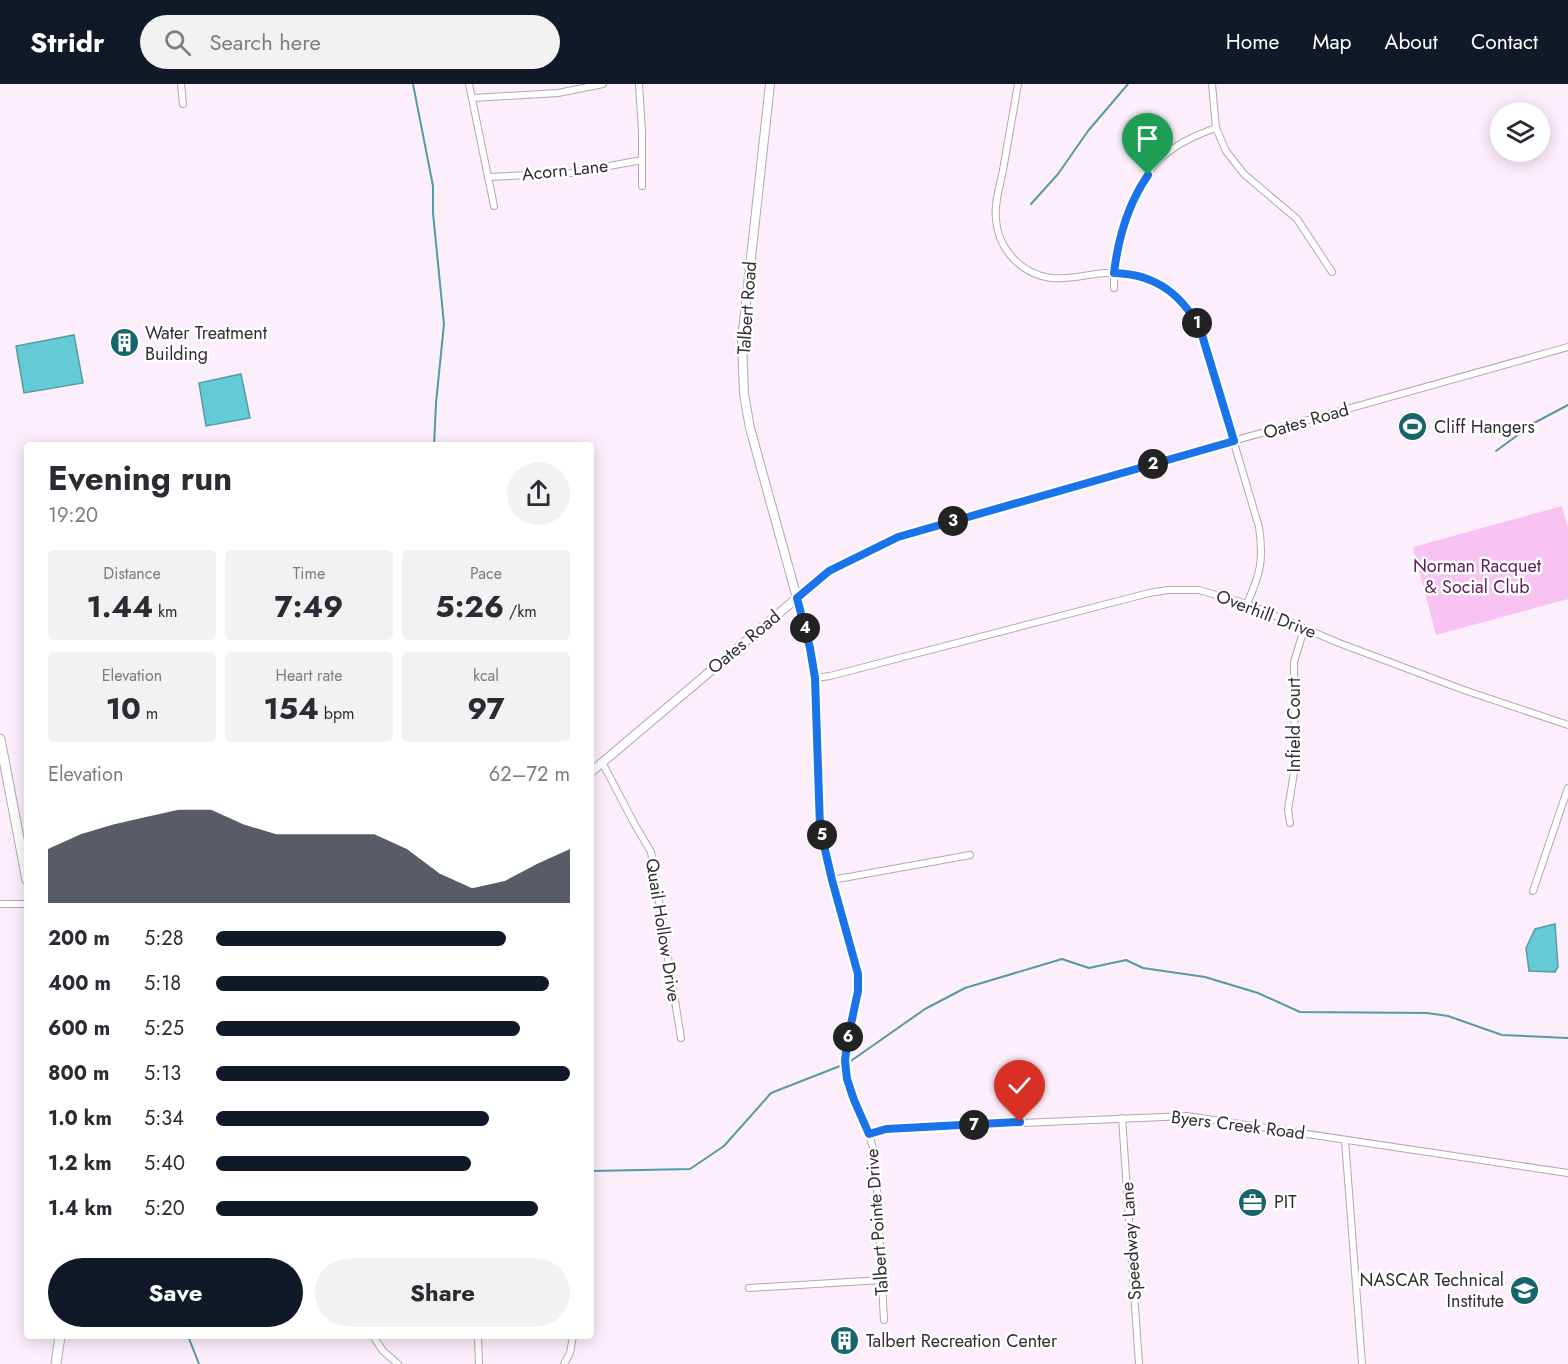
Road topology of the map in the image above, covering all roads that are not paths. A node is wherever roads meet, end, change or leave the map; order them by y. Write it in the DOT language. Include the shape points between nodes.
graph roads {
  1 [pos="181,84"];
  2 [pos="469,84"];
  3 [pos="603,84"];
  4 [pos="639,84"];
  5 [pos="770,84"];
  6 [pos="1018,84"];
  7 [pos="1212,84"];
  8 [pos="473,98"];
  9 [pos="183,104"];
  10 [pos="1216,128"];
  11 [pos="642,160"];
  12 [pos="488,177"];
  13 [pos="642,186"];
  14 [pos="494,206"];
  15 [pos="1332,272"];
  16 [pos="1114,273"];
  17 [pos="1114,288"];
  18 [pos="1568,347"];
  19 [pos="1234,441"];
  20 [pos="797,598"];
  21 [pos="1247,604"];
  22 [pos="1304,629"];
  23 [pos="815,678"];
  24 [pos="1568,725"];
  25 [pos="0,739"];
  26 [pos="602,762"];
  27 [pos="594,769"];
  28 [pos="4,785"];
  29 [pos="1568,788"];
  30 [pos="1290,823"];
  31 [pos="970,855"];
  32 [pos="24,868"];
  33 [pos="832,880"];
  34 [pos="1533,891"];
  35 [pos="0,904"];
  36 [pos="24,904"];
  37 [pos="681,1038"];
  38 [pos="1122,1118"];
  39 [pos="869,1134"];
  40 [pos="1345,1140"];
  41 [pos="1568,1173"];
  42 [pos="882,1280"];
  43 [pos="749,1288"];
  44 [pos="884,1320"];
  45 [pos="60,1339"];
  46 [pos="375,1339"];
  47 [pos="478,1339"];
  48 [pos="572,1339"];
  49 [pos="56,1364"];
  50 [pos="398,1364"];
  51 [pos="480,1364"];
  52 [pos="564,1364"];
  53 [pos="1139,1364"];
  54 [pos="1362,1364"];
  1 -- 9 [label="street"];
  2 -- 8 [label="street"];
  3 -- 8 [label="street" via="558,93"];
  4 -- 11 [label="street"];
  5 -- 20 [label="street, Talbert Road" via="742,340 744,394"];
  6 -- 16 [label="street" via="996,206 998,234 1023,268 1039,275 1061,278"];
  7 -- 10 [label="street"];
  8 -- 12 [label="street"];
  10 -- 15 [label="street" via="1235,164 1297,219"];
  10 -- 16 [label="street" via="1186,140 1158,160 1138,189 1118,244"];
  11 -- 12 [label="street, Acorn Lane" via="571,173"];
  11 -- 13 [label="street"];
  12 -- 14 [label="street"];
  16 -- 17 [label="street"];
  16 -- 19 [label="street" via="1144,278 1165,287 1196,320"];
  18 -- 19 [label="street, Oates Road"];
  19 -- 20 [label="street, Oates Road" via="898,537 829,571"];
  19 -- 21 [label="street" via="1259,527 1262,555"];
  20 -- 23 [label="street, Talbert Pointe Drive"];
  20 -- 26 [label="street, Oates Road"];
  21 -- 22 [label="street, Overhill Drive"];
  21 -- 23 [label="street, Overhill Drive" via="1199,590 1149,593"];
  22 -- 24 [label="street, Overhill Drive"];
  22 -- 30 [label="street, Infield Court" via="1294,662"];
  23 -- 33 [label="street, Talbert Pointe Drive" via="820,828"];
  25 -- 28 [label="main road"];
  26 -- 27 [label="street, Oates Road"];
  26 -- 37 [label="street, Quail Hollow Drive" via="651,852"];
  28 -- 32 [label="main road"];
  29 -- 34 [label="street"];
  31 -- 33 [label="street"];
  33 -- 39 [label="street, Talbert Pointe Drive" via="858,974 845,1061 847,1079"];
  35 -- 36 [label="street"];
  38 -- 39 [label="street, Byers Creek Road" via="886,1129"];
  38 -- 40 [label="street, Byers Creek Road" via="1187,1116"];
  38 -- 53 [label="street, Speedway Lane"];
  39 -- 42 [label="street, Talbert Pointe Drive" via="877,1173"];
  40 -- 41 [label="street, Byers Creek Road"];
  40 -- 54 [label="street"];
  42 -- 43 [label="street"];
  42 -- 44 [label="street, Talbert Pointe Drive"];
  45 -- 49 [label="main road"];
  46 -- 50 [label="street"];
  47 -- 51 [label="street"];
  48 -- 52 [label="street"];
}
